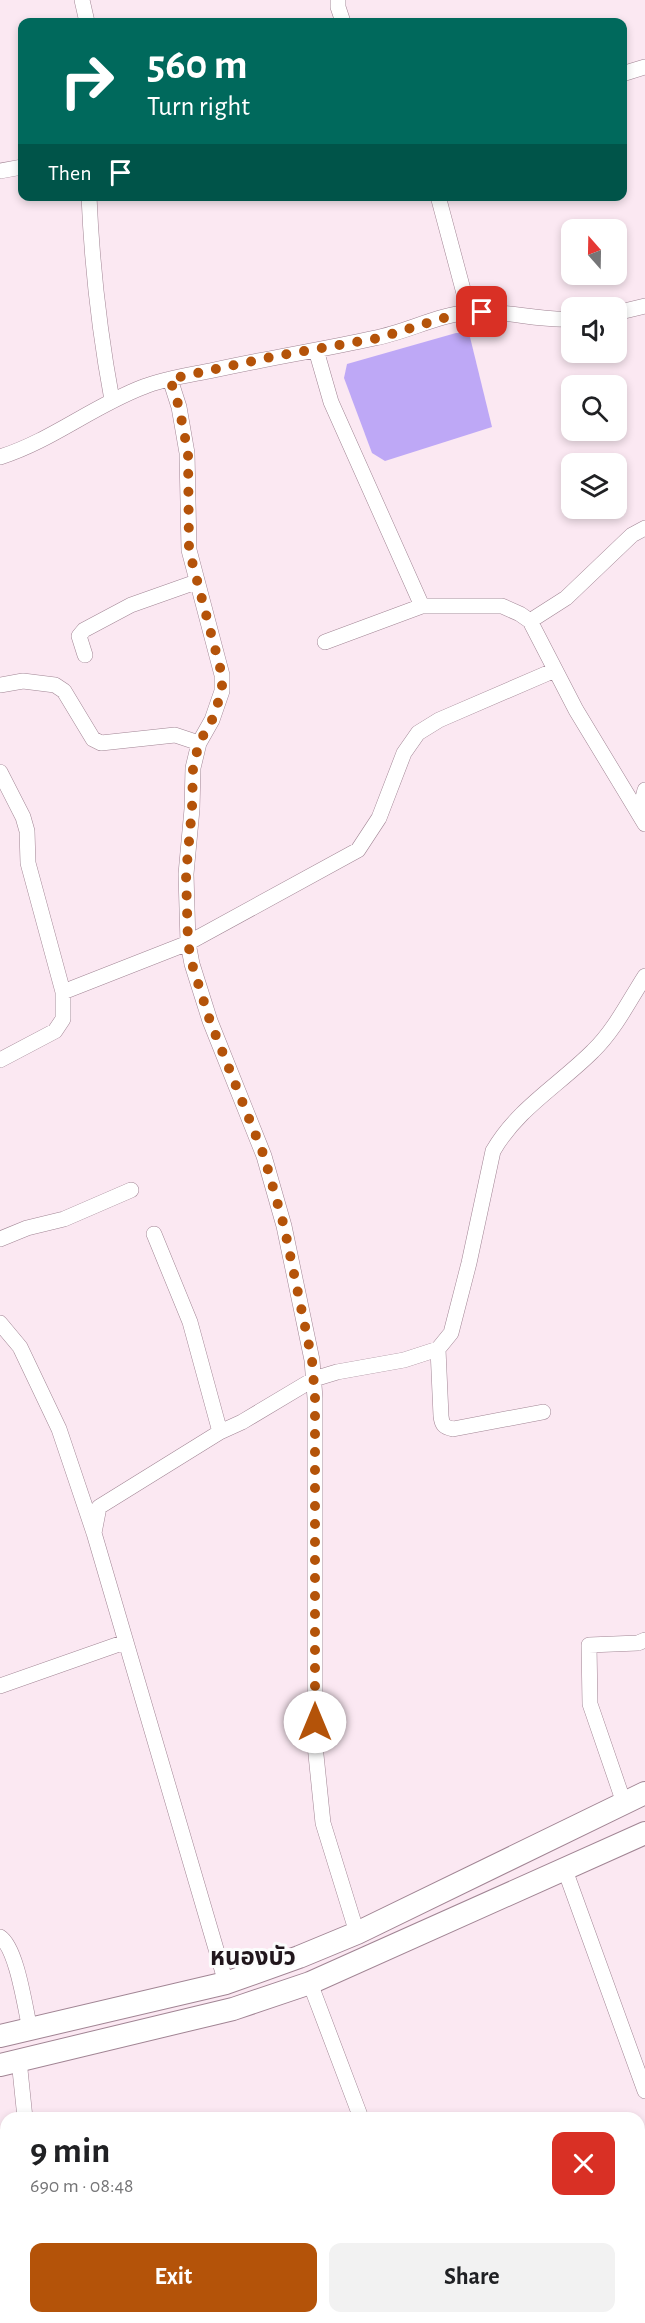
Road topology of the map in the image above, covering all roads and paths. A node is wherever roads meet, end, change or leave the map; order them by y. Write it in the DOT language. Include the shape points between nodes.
graph roads {
  1 [pos="82,0"];
  2 [pos="338,0"];
  3 [pos="86,18"];
  4 [pos="342,18"];
  5 [pos="645,67"];
  6 [pos="627,72"];
  7 [pos="18,168"];
  8 [pos="0,171"];
  9 [pos="89,201"];
  10 [pos="439,201"];
  11 [pos="645,306"];
  12 [pos="627,310"];
  13 [pos="469,312"];
  14 [pos="561,320"];
  15 [pos="316,350"];
  16 [pos="170,379"];
  17 [pos="112,400"];
  18 [pos="0,457"];
  19 [pos="645,528"];
  20 [pos="196,582"];
  21 [pos="422,606"];
  22 [pos="530,621"];
  23 [pos="325,642"];
  24 [pos="85,655"];
  25 [pos="555,670"];
  26 [pos="0,685"];
  27 [pos="199,743"];
  28 [pos="0,772"];
  29 [pos="645,790"];
  30 [pos="642,818"];
  31 [pos="188,943"];
  32 [pos="645,976"];
  33 [pos="63,992"];
  34 [pos="0,1060"];
  35 [pos="131,1190"];
  36 [pos="154,1234"];
  37 [pos="0,1239"];
  38 [pos="0,1323"];
  39 [pos="438,1349"];
  40 [pos="314,1379"];
  41 [pos="543,1412"];
  42 [pos="220,1432"];
  43 [pos="94,1533"];
  44 [pos="645,1640"];
  45 [pos="125,1642"];
  46 [pos="0,1686"];
  47 [pos="645,1793"];
  48 [pos="624,1803"];
  49 [pos="645,1833"];
  50 [pos="565,1870"];
  51 [pos="357,1933"];
  52 [pos="0,1937"];
  53 [pos="226,1983"];
  54 [pos="310,1983"];
  55 [pos="30,2029"];
  56 [pos="0,2036"];
  57 [pos="10,2063"];
  58 [pos="645,2091"];
  59 [pos="23,2112"];
  60 [pos="359,2112"];
  1 -- 3 [label="street"];
  2 -- 4 [label="street"];
  5 -- 6 [label="street"];
  7 -- 8 [label="street"];
  9 -- 17 [label="street" via="93,283"];
  10 -- 13 [label="street"];
  11 -- 12 [label="street"];
  13 -- 14 [label="street" via="496,311"];
  13 -- 15 [label="street" via="379,338"];
  15 -- 16 [label="street"];
  15 -- 21 [label="street" via="331,402"];
  16 -- 17 [label="street"];
  16 -- 20 [label="street" via="188,453 189,550"];
  17 -- 18 [label="street"];
  19 -- 22 [label="street" via="566,598"];
  20 -- 24 [label="street" via="131,605 84,630 79,636"];
  20 -- 27 [label="street" via="222,675 222,691"];
  21 -- 22 [label="street" via="502,606"];
  21 -- 23 [label="street"];
  22 -- 25 [label="street"];
  25 -- 30 [label="street"];
  25 -- 31 [label="street" via="438,720 418,733 404,753 379,818 358,850"];
  26 -- 27 [label="street" via="23,681 55,685 64,691 93,739 101,743 175,735"];
  27 -- 31 [label="street" via="193,768 186,874"];
  28 -- 33 [label="street" via="23,817 28,863"];
  29 -- 30 [label="street"];
  31 -- 33 [label="street"];
  31 -- 40 [label="street" via="210,1021 264,1156 284,1226"];
  32 -- 39 [label="street" via="596,1049 517,1117 493,1151 451,1333"];
  33 -- 34 [label="street" via="63,1019 55,1031"];
  35 -- 37 [label="street" via="64,1219"];
  36 -- 42 [label="street" via="190,1322"];
  38 -- 43 [label="street" via="20,1347 59,1429"];
  39 -- 40 [label="street"];
  39 -- 41 [label="street" via="441,1416 446,1428"];
  40 -- 42 [label="street"];
  40 -- 51 [label="street" via="315,1745 323,1823"];
  42 -- 43 [label="street" via="99,1507"];
  43 -- 45 [label="street"];
  44 -- 48 [label="street" via="589,1645 591,1704"];
  45 -- 46 [label="street"];
  45 -- 53 [label="street"];
  47 -- 48 [label="main road"];
  48 -- 51 [label="main road"];
  49 -- 50 [label="main road"];
  50 -- 54 [label="main road"];
  50 -- 58 [label="street"];
  51 -- 53 [label="main road"];
  52 -- 55 [label="street" via="15,1964"];
  53 -- 55 [label="main road"];
  54 -- 57 [label="main road" via="233,2009"];
  54 -- 60 [label="street"];
  55 -- 56 [label="main road"];
  57 -- 59 [label="street"];
}
